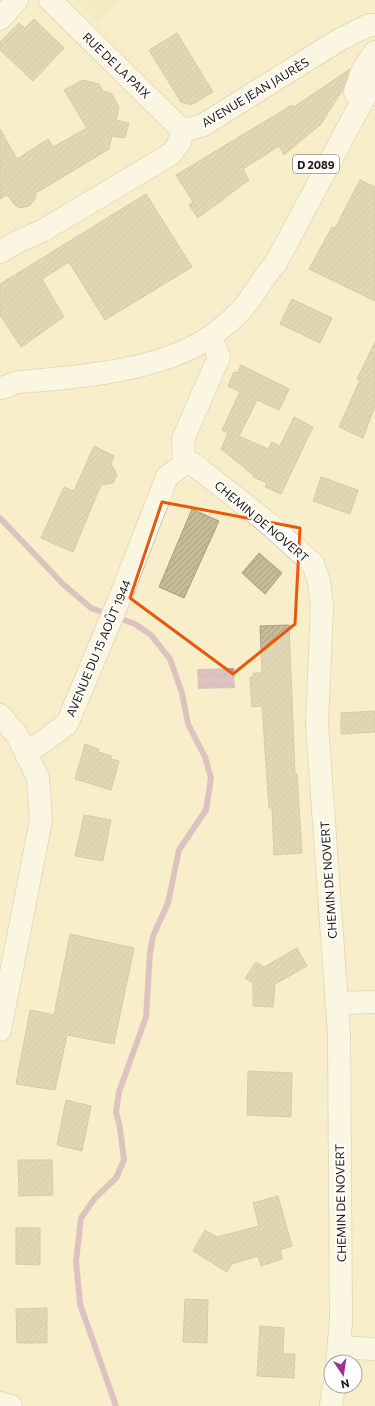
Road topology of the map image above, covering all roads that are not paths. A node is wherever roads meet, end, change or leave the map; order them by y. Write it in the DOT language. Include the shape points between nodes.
graph roads {
  1 [pos="17,0"];
  2 [pos="50,0"];
  3 [pos="0,20"];
  4 [pos="375,25"];
  5 [pos="375,52"];
  6 [pos="375,78"];
  7 [pos="183,131"];
  8 [pos="0,252"];
  9 [pos="262,278"];
  10 [pos="211,337"];
  11 [pos="6,382"];
  12 [pos="184,464"];
  13 [pos="0,715"];
  14 [pos="27,753"];
  15 [pos="375,1002"];
  16 [pos="336,1003"];
  17 [pos="0,1030"];
  18 [pos="375,1349"];
  19 [pos="338,1354"];
  20 [pos="344,1354"];
  21 [pos="333,1394"];
  22 [pos="0,1403"];
  23 [pos="11,1406"];
  24 [pos="331,1406"];
  1 -- 3 [label="street"];
  2 -- 7 [label="street, RUE DE LA PAIX"];
  4 -- 7 [label="street, AVENUE JEAN JAURÈS" via="369,25 339,40 203,125"];
  5 -- 9 [label="street, D 2089" via="363,69 358,88 266,257"];
  6 -- 9 [label="street, D 2089" via="276,263"];
  7 -- 8 [label="street" via="180,142 171,154 42,231"];
  9 -- 10 [label="street, D 2089" via="244,307"];
  10 -- 11 [label="street, D 2089" via="185,352 135,366 60,379"];
  10 -- 12 [label="street" via="219,357 183,439"];
  12 -- 14 [label="street, AVENUE DU 15 AOÛT 1944" via="167,477 67,724"];
  12 -- 16 [label="street, CHEMIN DE NOVERT" via="193,464 268,523 313,564 319,581 322,606 317,724"];
  13 -- 14 [label="street"];
  14 -- 17 [label="street" via="38,778 41,820"];
  15 -- 16 [label="street"];
  16 -- 19 [label="street, CHEMIN DE NOVERT" via="342,1322"];
  18 -- 20 [label="street"];
  21 -- 24 [label="street"];
  22 -- 23 [label="street"];
}
